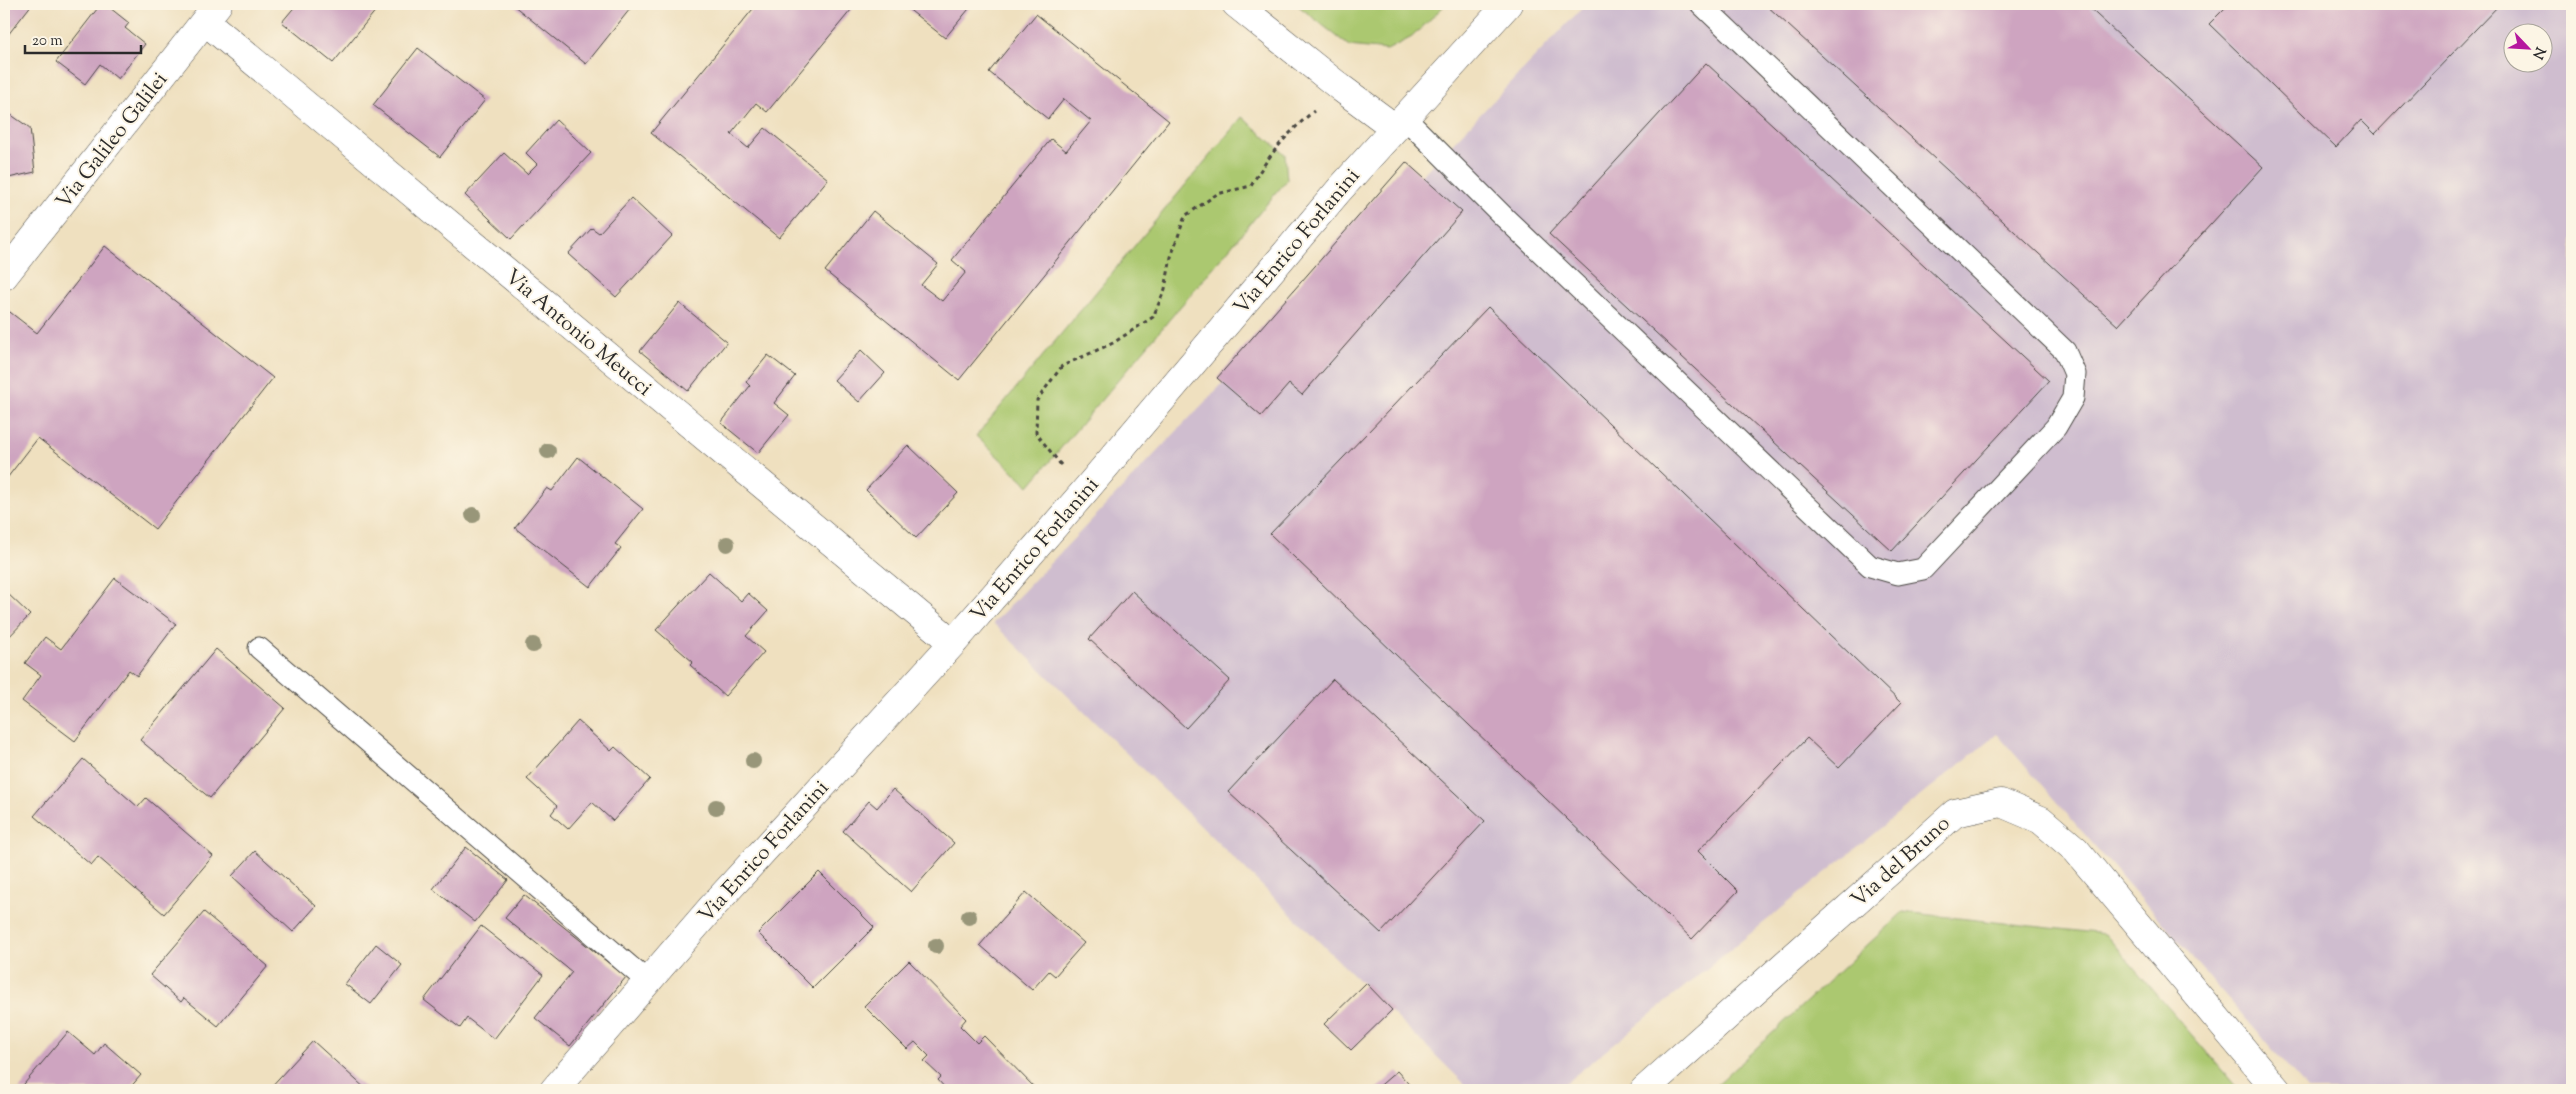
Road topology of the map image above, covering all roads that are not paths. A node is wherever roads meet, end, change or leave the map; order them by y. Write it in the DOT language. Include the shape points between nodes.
graph roads {
  1 [pos="1236,4"];
  2 [pos="1508,4"];
  3 [pos="1701,4"];
  4 [pos="212,12"];
  5 [pos="1400,122"];
  6 [pos="4,276"];
  7 [pos="952,642"];
  8 [pos="259,648"];
  9 [pos="648,982"];
  10 [pos="554,1090"];
  11 [pos="1644,1090"];
  12 [pos="2277,1090"];
  1 -- 5 [label="street" via="1341,88"];
  2 -- 5 [label="street, Via Enrico Forlanini"];
  3 -- 5 [label="lane" via="2065,351 2075,374 2073,398 2056,427 1923,569 1898,574 1870,566"];
  4 -- 6 [label="street, Via Galileo Galilei"];
  4 -- 7 [label="street, Via Antonio Meucci"];
  5 -- 7 [label="street, Via Enrico Forlanini"];
  7 -- 9 [label="street, Via Enrico Forlanini"];
  8 -- 9 [label="lane"];
  9 -- 10 [label="street, Via Enrico Forlanini"];
  11 -- 12 [label="street, Via del Bruno" via="1955,813 2001,802 2041,820 2076,850"];
}
